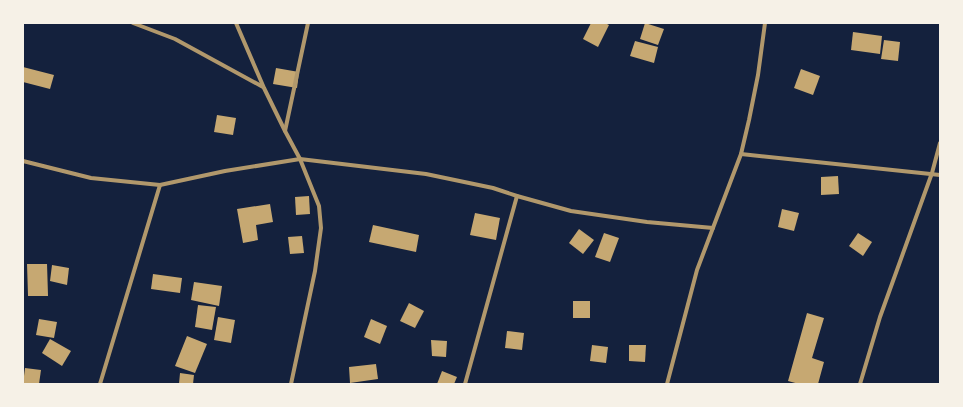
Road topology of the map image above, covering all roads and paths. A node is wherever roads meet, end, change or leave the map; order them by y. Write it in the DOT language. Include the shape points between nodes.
graph roads {
  1 [pos="133,23"];
  2 [pos="236,23"];
  3 [pos="308,23"];
  4 [pos="765,23"];
  5 [pos="264,88"];
  6 [pos="284,131"];
  7 [pos="940,143"];
  8 [pos="741,154"];
  9 [pos="300,159"];
  10 [pos="23,161"];
  11 [pos="932,173"];
  12 [pos="940,175"];
  13 [pos="160,185"];
  14 [pos="517,196"];
  15 [pos="713,228"];
  16 [pos="100,384"];
  17 [pos="291,384"];
  18 [pos="465,384"];
  19 [pos="667,384"];
  20 [pos="860,384"];
  1 -- 5 [label="street" via="175,39"];
  2 -- 5 [label="street"];
  3 -- 6 [label="street"];
  4 -- 8 [label="street" via="758,75"];
  5 -- 6 [label="street"];
  6 -- 9 [label="street"];
  7 -- 11 [label="street"];
  8 -- 11 [label="street"];
  8 -- 15 [label="street"];
  9 -- 13 [label="street"];
  9 -- 14 [label="street" via="426,174 493,188"];
  9 -- 17 [label="street" via="319,206 321,228 315,271"];
  10 -- 13 [label="street" via="91,178"];
  11 -- 12 [label="street"];
  11 -- 20 [label="street" via="880,317"];
  13 -- 16 [label="street"];
  14 -- 15 [label="street" via="571,211"];
  14 -- 18 [label="street"];
  15 -- 19 [label="street" via="697,270"];
}
